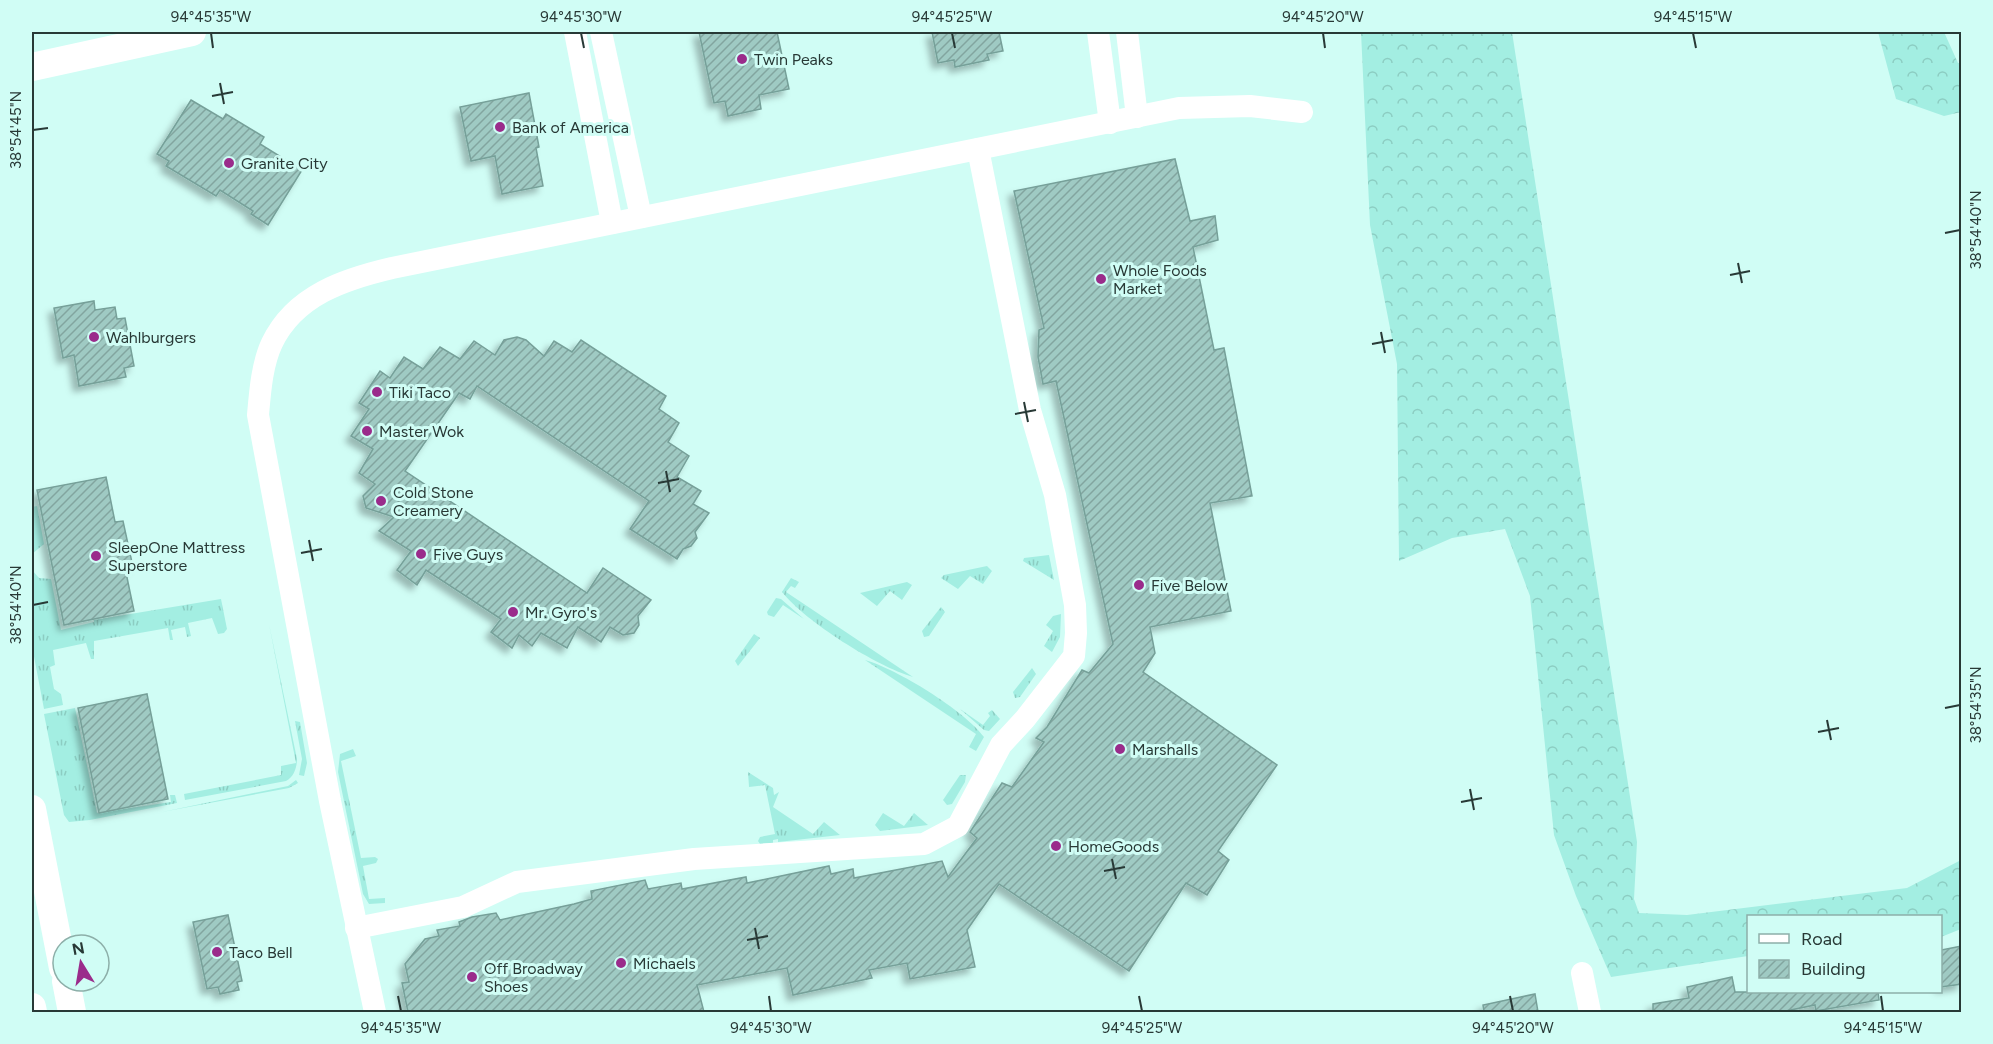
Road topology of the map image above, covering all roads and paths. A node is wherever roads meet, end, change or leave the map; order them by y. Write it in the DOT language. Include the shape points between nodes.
graph roads {
  1 [pos="192,32"];
  2 [pos="575,32"];
  3 [pos="601,32"];
  4 [pos="1098,32"];
  5 [pos="1127,32"];
  6 [pos="32,67"];
  7 [pos="1302,112"];
  8 [pos="1137,117"];
  9 [pos="1110,123"];
  10 [pos="978,149"];
  11 [pos="642,217"];
  12 [pos="612,223"];
  13 [pos="32,809"];
  14 [pos="356,928"];
  15 [pos="56,933"];
  16 [pos="1582,973"];
  17 [pos="68,993"];
  18 [pos="32,1007"];
  19 [pos="33,1012"];
  20 [pos="72,1012"];
  21 [pos="375,1012"];
  22 [pos="1590,1012"];
  1 -- 6 [label="main road"];
  2 -- 12 [label="street"];
  3 -- 11 [label="street"];
  4 -- 9 [label="street"];
  5 -- 8 [label="street"];
  7 -- 8 [label="street" via="1250,106 1179,108"];
  8 -- 9 [label="street"];
  9 -- 10 [label="street"];
  10 -- 11 [label="street"];
  10 -- 14 [label="street" via="1030,410 1055,495 1075,605 1076,633 1074,656 1002,744 958,826 924,844 694,859 517,882 463,907"];
  11 -- 12 [label="street"];
  12 -- 14 [label="street" via="349,278 316,295 293,314 272,343 258,415"];
  13 -- 15 [label="main road"];
  14 -- 21 [label="street"];
  16 -- 22 [label="street"];
  17 -- 20 [label="main road"];
  18 -- 19 [label="main road"];
}
